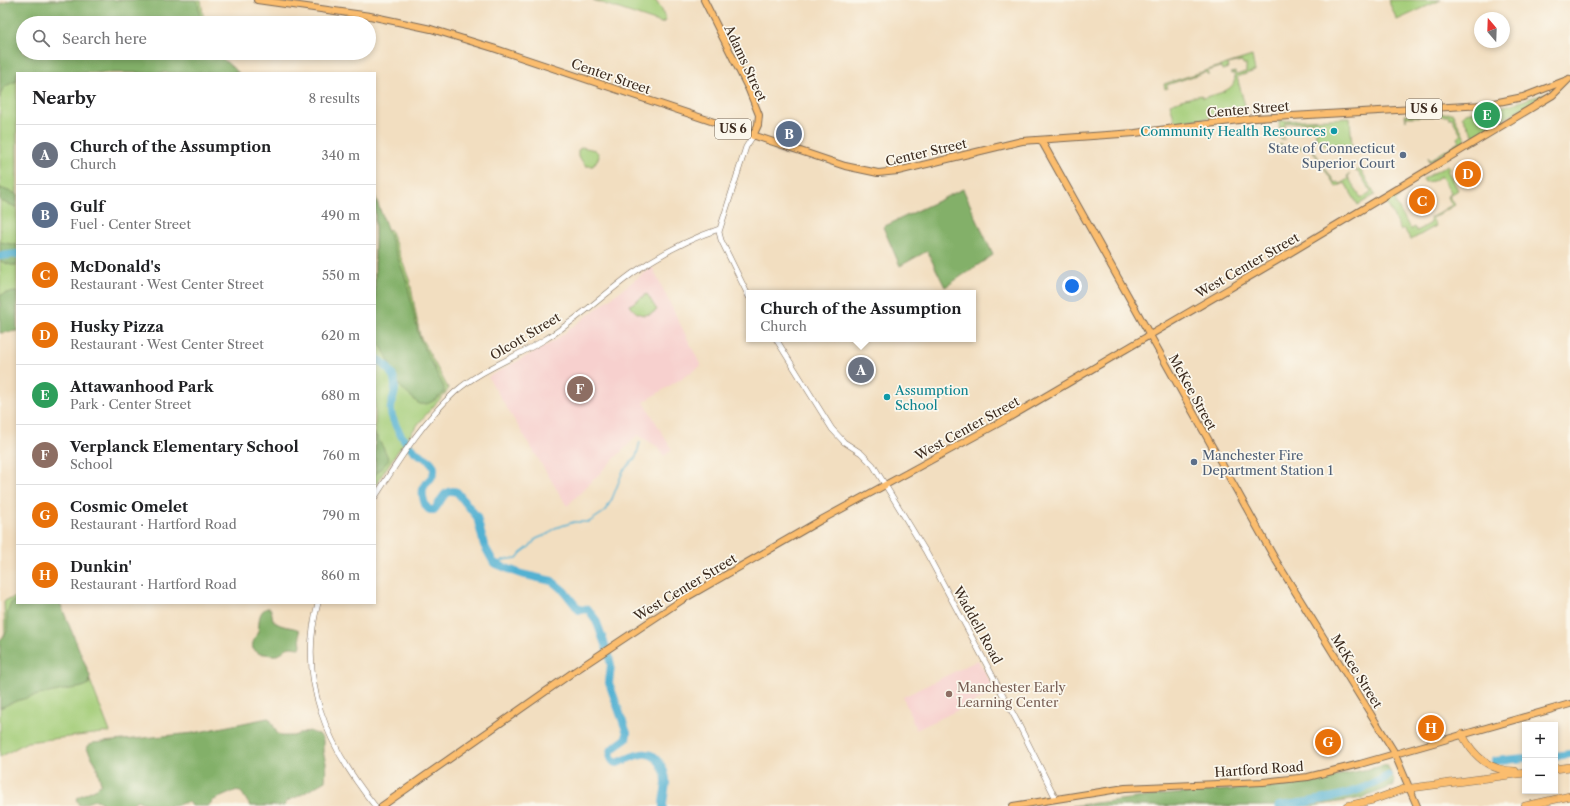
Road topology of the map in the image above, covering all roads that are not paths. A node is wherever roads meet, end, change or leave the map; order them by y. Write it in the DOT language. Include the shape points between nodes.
graph roads {
  1 [pos="257,0"];
  2 [pos="704,0"];
  3 [pos="367,16"];
  4 [pos="376,17"];
  5 [pos="1570,79"];
  6 [pos="753,136"];
  7 [pos="1041,140"];
  8 [pos="719,229"];
  9 [pos="746,291"];
  10 [pos="1149,335"];
  11 [pos="778,342"];
  12 [pos="885,486"];
  13 [pos="376,496"];
  14 [pos="318,604"];
  15 [pos="1570,704"];
  16 [pos="1462,734"];
  17 [pos="1395,754"];
  18 [pos="1570,768"];
  19 [pos="1558,769"];
  20 [pos="1522,772"];
  21 [pos="1522,772"];
  22 [pos="1410,788"];
  23 [pos="1570,796"];
  24 [pos="1056,799"];
  25 [pos="375,806"];
  26 [pos="382,806"];
  27 [pos="1013,806"];
  28 [pos="1347,806"];
  29 [pos="1417,806"];
  30 [pos="1525,806"];
  1 -- 3 [label="main road, Center Street / US 6"];
  2 -- 6 [label="main road, Adams Street" via="759,115"];
  4 -- 6 [label="main road, Center Street / US 6" via="444,33"];
  5 -- 7 [label="main road, Center Street / US 6" via="1523,96 1475,106 1260,117 1135,133"];
  5 -- 10 [label="main road, West Center Street" via="1530,109"];
  6 -- 7 [label="main road, Center Street / US 6" via="845,166 880,173 898,171 1009,143"];
  6 -- 8 [label="street" via="746,147"];
  7 -- 10 [label="main road, McKee Street"];
  8 -- 9 [label="street" via="721,240"];
  8 -- 13 [label="street, Olcott Street" via="652,261 544,340 456,391 405,450"];
  10 -- 12 [label="main road, West Center Street" via="1003,421"];
  10 -- 17 [label="main road, McKee Street" via="1281,569"];
  11 -- 12 [label="street, Waddell Road" via="832,429 844,442 868,460"];
  12 -- 24 [label="street, Waddell Road" via="926,552"];
  12 -- 26 [label="main road, West Center Street" via="682,600 610,646"];
  14 -- 25 [label="street" via="311,651 318,702 330,737"];
  15 -- 16 [label="main road, Hartford Road"];
  16 -- 17 [label="main road, Hartford Road"];
  16 -- 20 [label="highway" via="1475,755 1485,763 1502,770"];
  17 -- 22 [label="main road, McKee Street"];
  17 -- 24 [label="main road, Hartford Road" via="1286,780 1126,788"];
  18 -- 19 [label="highway"];
  21 -- 22 [label="highway"];
  22 -- 28 [label="highway"];
  22 -- 29 [label="main road, McKee Street"];
  23 -- 30 [label="highway"];
  24 -- 27 [label="main road, Hartford Road"];
}
